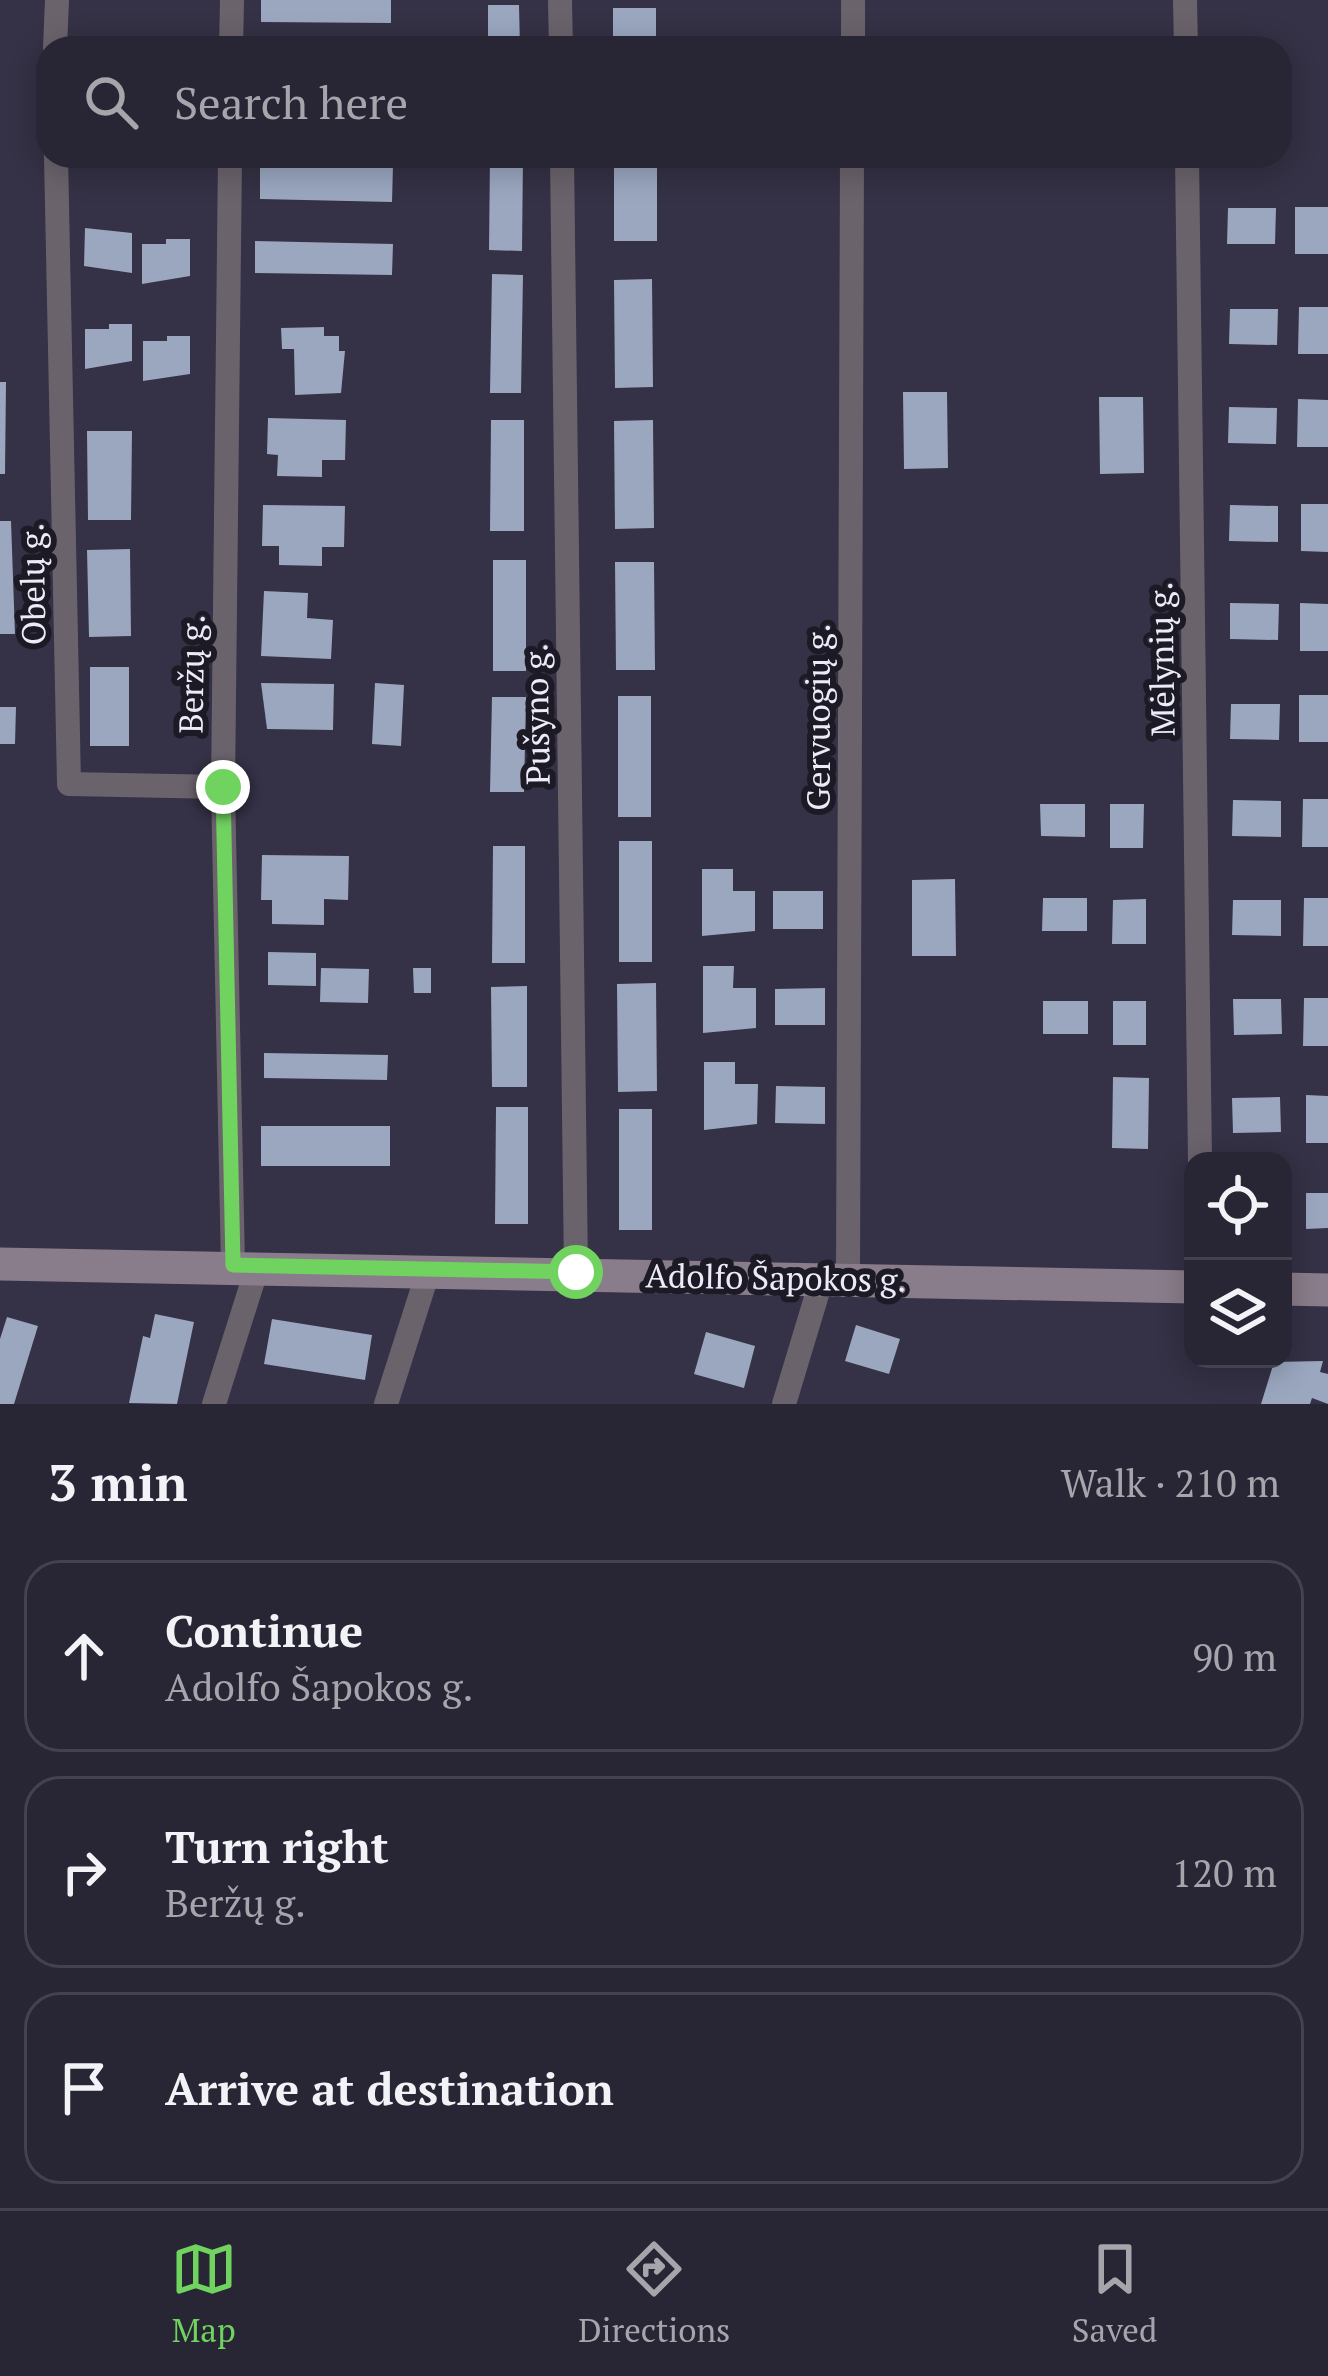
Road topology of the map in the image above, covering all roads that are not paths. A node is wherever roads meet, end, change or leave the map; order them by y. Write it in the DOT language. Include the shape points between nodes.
graph roads {
  1 [pos="58,0"];
  2 [pos="232,0"];
  3 [pos="560,0"];
  4 [pos="853,0"];
  5 [pos="1185,0"];
  6 [pos="56,36"];
  7 [pos="231,36"];
  8 [pos="561,36"];
  9 [pos="853,36"];
  10 [pos="1186,36"];
  11 [pos="56,168"];
  12 [pos="230,168"];
  13 [pos="562,168"];
  14 [pos="853,168"];
  15 [pos="1187,168"];
  16 [pos="223,787"];
  17 [pos="1200,1152"];
  18 [pos="0,1264"];
  19 [pos="245,1265"];
  20 [pos="428,1272"];
  21 [pos="576,1272"];
  22 [pos="835,1278"];
  23 [pos="1184,1287"];
  24 [pos="1292,1289"];
  25 [pos="1328,1290"];
  26 [pos="214,1404"];
  27 [pos="386,1404"];
  28 [pos="784,1404"];
  1 -- 6 [label="street"];
  2 -- 7 [label="street"];
  3 -- 8 [label="street"];
  4 -- 9 [label="street"];
  5 -- 10 [label="street"];
  11 -- 16 [label="street, Obelų g." via="68,784"];
  12 -- 16 [label="street, Beržų g."];
  13 -- 21 [label="street, Pušyno g."];
  14 -- 22 [label="street, Gervuogių g."];
  15 -- 17 [label="street, Mėlynių g."];
  16 -- 19 [label="street, Beržų g."];
  18 -- 19 [label="street, Adolfo Šapokos g."];
  19 -- 20 [label="street, Adolfo Šapokos g."];
  19 -- 26 [label="street, Beržų g."];
  20 -- 21 [label="street, Adolfo Šapokos g."];
  20 -- 27 [label="street"];
  21 -- 22 [label="street, Adolfo Šapokos g."];
  22 -- 23 [label="street, Adolfo Šapokos g."];
  22 -- 28 [label="street, Gervuogių g."];
  24 -- 25 [label="street"];
}
